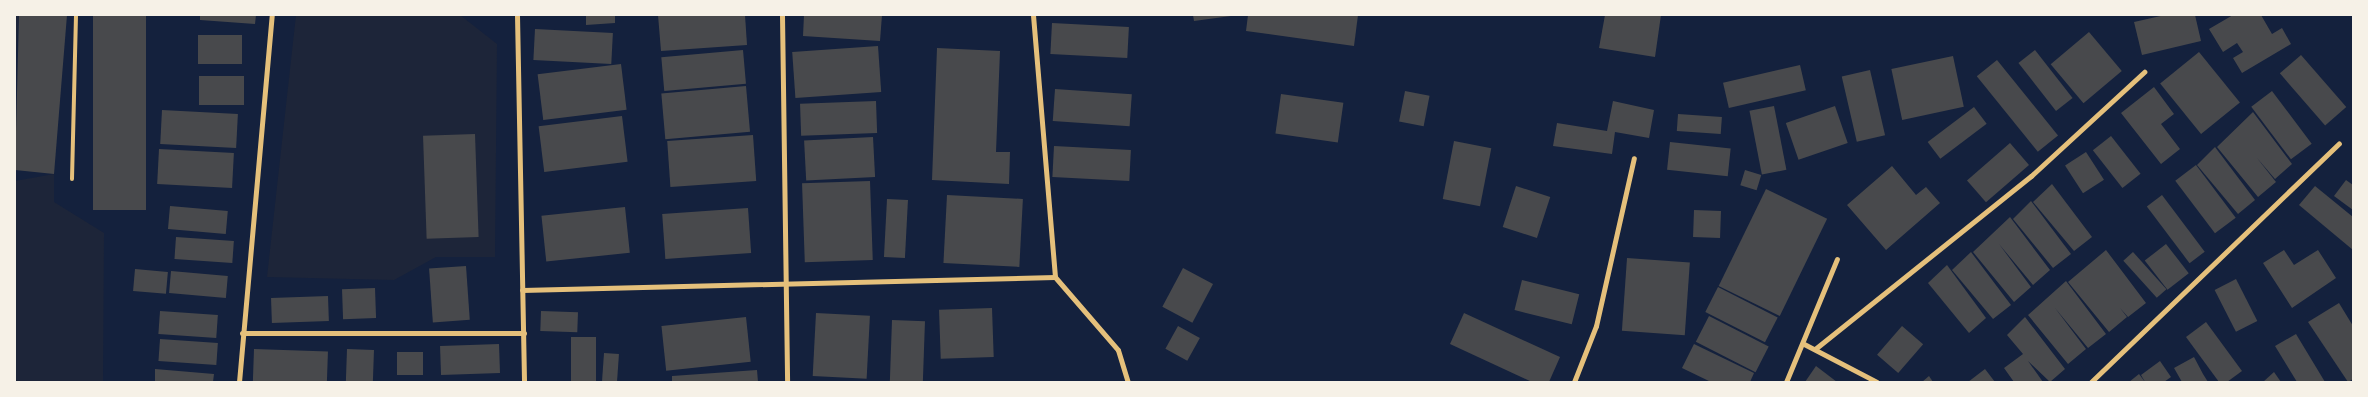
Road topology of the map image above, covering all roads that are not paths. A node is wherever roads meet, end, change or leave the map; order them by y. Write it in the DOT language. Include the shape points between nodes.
graph roads {
  1 [pos="76,15"];
  2 [pos="272,15"];
  3 [pos="518,15"];
  4 [pos="782,15"];
  5 [pos="1033,15"];
  6 [pos="2144,72"];
  7 [pos="2338,143"];
  8 [pos="1634,158"];
  9 [pos="72,179"];
  10 [pos="1837,259"];
  11 [pos="1055,277"];
  12 [pos="783,282"];
  13 [pos="522,290"];
  14 [pos="242,333"];
  15 [pos="524,333"];
  16 [pos="1804,344"];
  17 [pos="1815,349"];
  18 [pos="239,382"];
  19 [pos="524,382"];
  20 [pos="787,382"];
  21 [pos="1128,382"];
  22 [pos="1575,382"];
  23 [pos="1786,382"];
  24 [pos="1877,382"];
  25 [pos="2092,382"];
  1 -- 9 [label="lane"];
  2 -- 14 [label="street"];
  3 -- 13 [label="street"];
  4 -- 12 [label="street"];
  5 -- 11 [label="street"];
  6 -- 17 [label="street" via="2031,176"];
  7 -- 25 [label="street"];
  8 -- 22 [label="street" via="1596,326"];
  10 -- 16 [label="street"];
  11 -- 12 [label="street"];
  11 -- 21 [label="street" via="1118,350"];
  12 -- 13 [label="street"];
  12 -- 20 [label="street"];
  13 -- 15 [label="street"];
  14 -- 15 [label="street"];
  14 -- 18 [label="street"];
  15 -- 19 [label="street"];
  16 -- 17 [label="street"];
  16 -- 23 [label="street"];
  17 -- 24 [label="street"];
}
